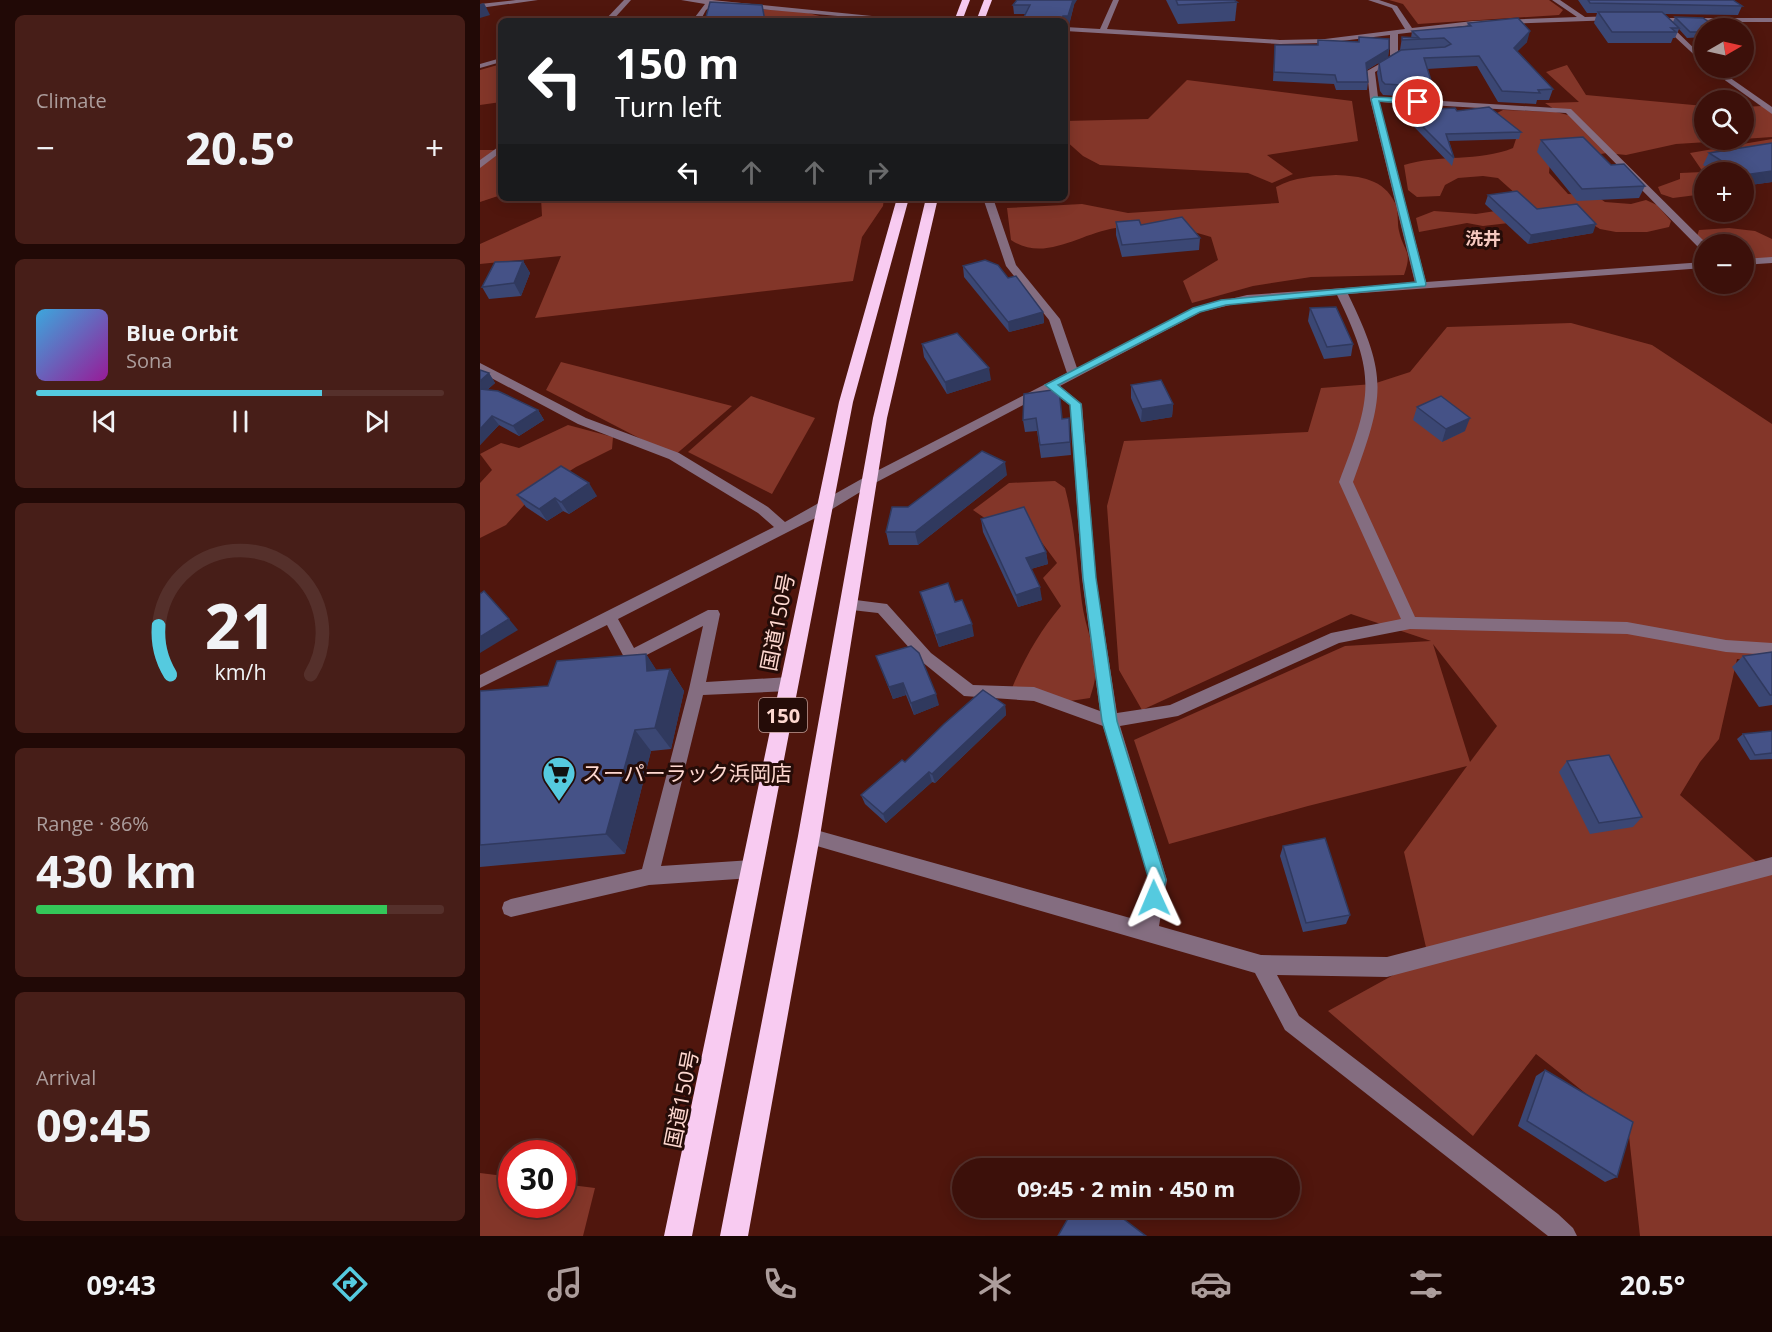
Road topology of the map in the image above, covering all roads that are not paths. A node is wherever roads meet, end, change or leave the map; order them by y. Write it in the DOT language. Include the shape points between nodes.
graph roads {
  1 [pos="535,0"];
  2 [pos="628,0"];
  3 [pos="684,0"];
  4 [pos="966,0"];
  5 [pos="988,0"];
  6 [pos="1116,0"];
  7 [pos="1371,0"];
  8 [pos="1555,0"];
  9 [pos="712,2"];
  10 [pos="480,6"];
  11 [pos="1581,17"];
  12 [pos="611,18"];
  13 [pos="698,18"];
  14 [pos="885,18"];
  15 [pos="959,18"];
  16 [pos="981,18"];
  17 [pos="1623,18"];
  18 [pos="1642,19"];
  19 [pos="1662,20"];
  20 [pos="1772,20"];
  21 [pos="1068,29"];
  22 [pos="1409,30"];
  23 [pos="1103,31"];
  24 [pos="1394,33"];
  25 [pos="1694,52"];
  26 [pos="1406,55"];
  27 [pos="1394,56"];
  28 [pos="498,61"];
  29 [pos="480,66"];
  30 [pos="1726,78"];
  31 [pos="1374,99"];
  32 [pos="1772,111"];
  33 [pos="498,150"];
  34 [pos="480,165"];
  35 [pos="902,201"];
  36 [pos="931,201"];
  37 [pos="989,201"];
  38 [pos="1694,237"];
  39 [pos="1772,260"];
  40 [pos="1754,261"];
  41 [pos="1694,266"];
  42 [pos="1421,284"];
  43 [pos="1341,291"];
  44 [pos="480,367"];
  45 [pos="1073,374"];
  46 [pos="1050,385"];
  47 [pos="870,480"];
  48 [pos="824,508"];
  49 [pos="783,528"];
  50 [pos="848,605"];
  51 [pos="1410,623"];
  52 [pos="614,624"];
  53 [pos="1772,649"];
  54 [pos="480,682"];
  55 [pos="789,684"];
  56 [pos="697,690"];
  57 [pos="1110,721"];
  58 [pos="809,836"];
  59 [pos="1772,866"];
  60 [pos="752,870"];
  61 [pos="649,876"];
  62 [pos="511,908"];
  63 [pos="1148,932"];
  64 [pos="1261,965"];
  65 [pos="678,1236"];
  66 [pos="734,1236"];
  67 [pos="1565,1236"];
  1 -- 10 [label="street"];
  2 -- 12 [label="street"];
  3 -- 9 [label="street"];
  4 -- 15 [label="highway"];
  5 -- 16 [label="highway"];
  6 -- 23 [label="street"];
  7 -- 22 [label="street" via="1395,6"];
  8 -- 11 [label="street"];
  9 -- 13 [label="street"];
  9 -- 14 [label="street"];
  11 -- 17 [label="street"];
  11 -- 22 [label="street" via="1473,22"];
  18 -- 19 [label="street"];
  19 -- 20 [label="street"];
  19 -- 25 [label="street"];
  21 -- 23 [label="street"];
  22 -- 24 [label="street"];
  23 -- 24 [label="street" via="1280,42"];
  24 -- 27 [label="street"];
  26 -- 27 [label="street"];
  27 -- 31 [label="street" via="1371,71"];
  28 -- 29 [label="street"];
  30 -- 32 [label="street"];
  31 -- 38 [label="street" via="1568,111"];
  31 -- 42 [label="street"];
  33 -- 34 [label="street"];
  35 -- 48 [label="highway, 国道150号 / 150" via="846,402"];
  36 -- 47 [label="highway, 150" via="880,418"];
  37 -- 45 [label="street" via="1011,266 1054,319"];
  39 -- 40 [label="street"];
  41 -- 42 [label="street"];
  42 -- 43 [label="street"];
  43 -- 45 [label="street" via="1247,298 1197,310"];
  43 -- 51 [label="street" via="1364,338 1374,384 1365,430 1346,482"];
  44 -- 49 [label="street" via="582,421 674,456 763,510"];
  45 -- 46 [label="street"];
  46 -- 47 [label="street"];
  46 -- 57 [label="street" via="1076,404 1089,578"];
  47 -- 48 [label="street"];
  47 -- 50 [label="highway, 150"];
  48 -- 49 [label="street"];
  48 -- 55 [label="highway, 国道150号 / 150"];
  49 -- 54 [label="street"];
  50 -- 57 [label="street" via="882,608 926,657 970,691 1034,694"];
  50 -- 58 [label="highway, 150"];
  51 -- 53 [label="street" via="1627,628 1726,646"];
  51 -- 57 [label="street" via="1336,637 1172,711"];
  52 -- 56 [label="street" via="631,657 713,614"];
  55 -- 56 [label="street"];
  55 -- 60 [label="highway, 国道150号 / 150"];
  56 -- 61 [label="street"];
  57 -- 63 [label="street" via="1158,880"];
  58 -- 63 [label="street"];
  58 -- 66 [label="highway, 150"];
  59 -- 64 [label="street" via="1387,967"];
  60 -- 61 [label="street"];
  60 -- 65 [label="highway, 国道150号 / 150"];
  61 -- 62 [label="street"];
  63 -- 64 [label="street"];
  64 -- 67 [label="street" via="1292,1023"];
}
